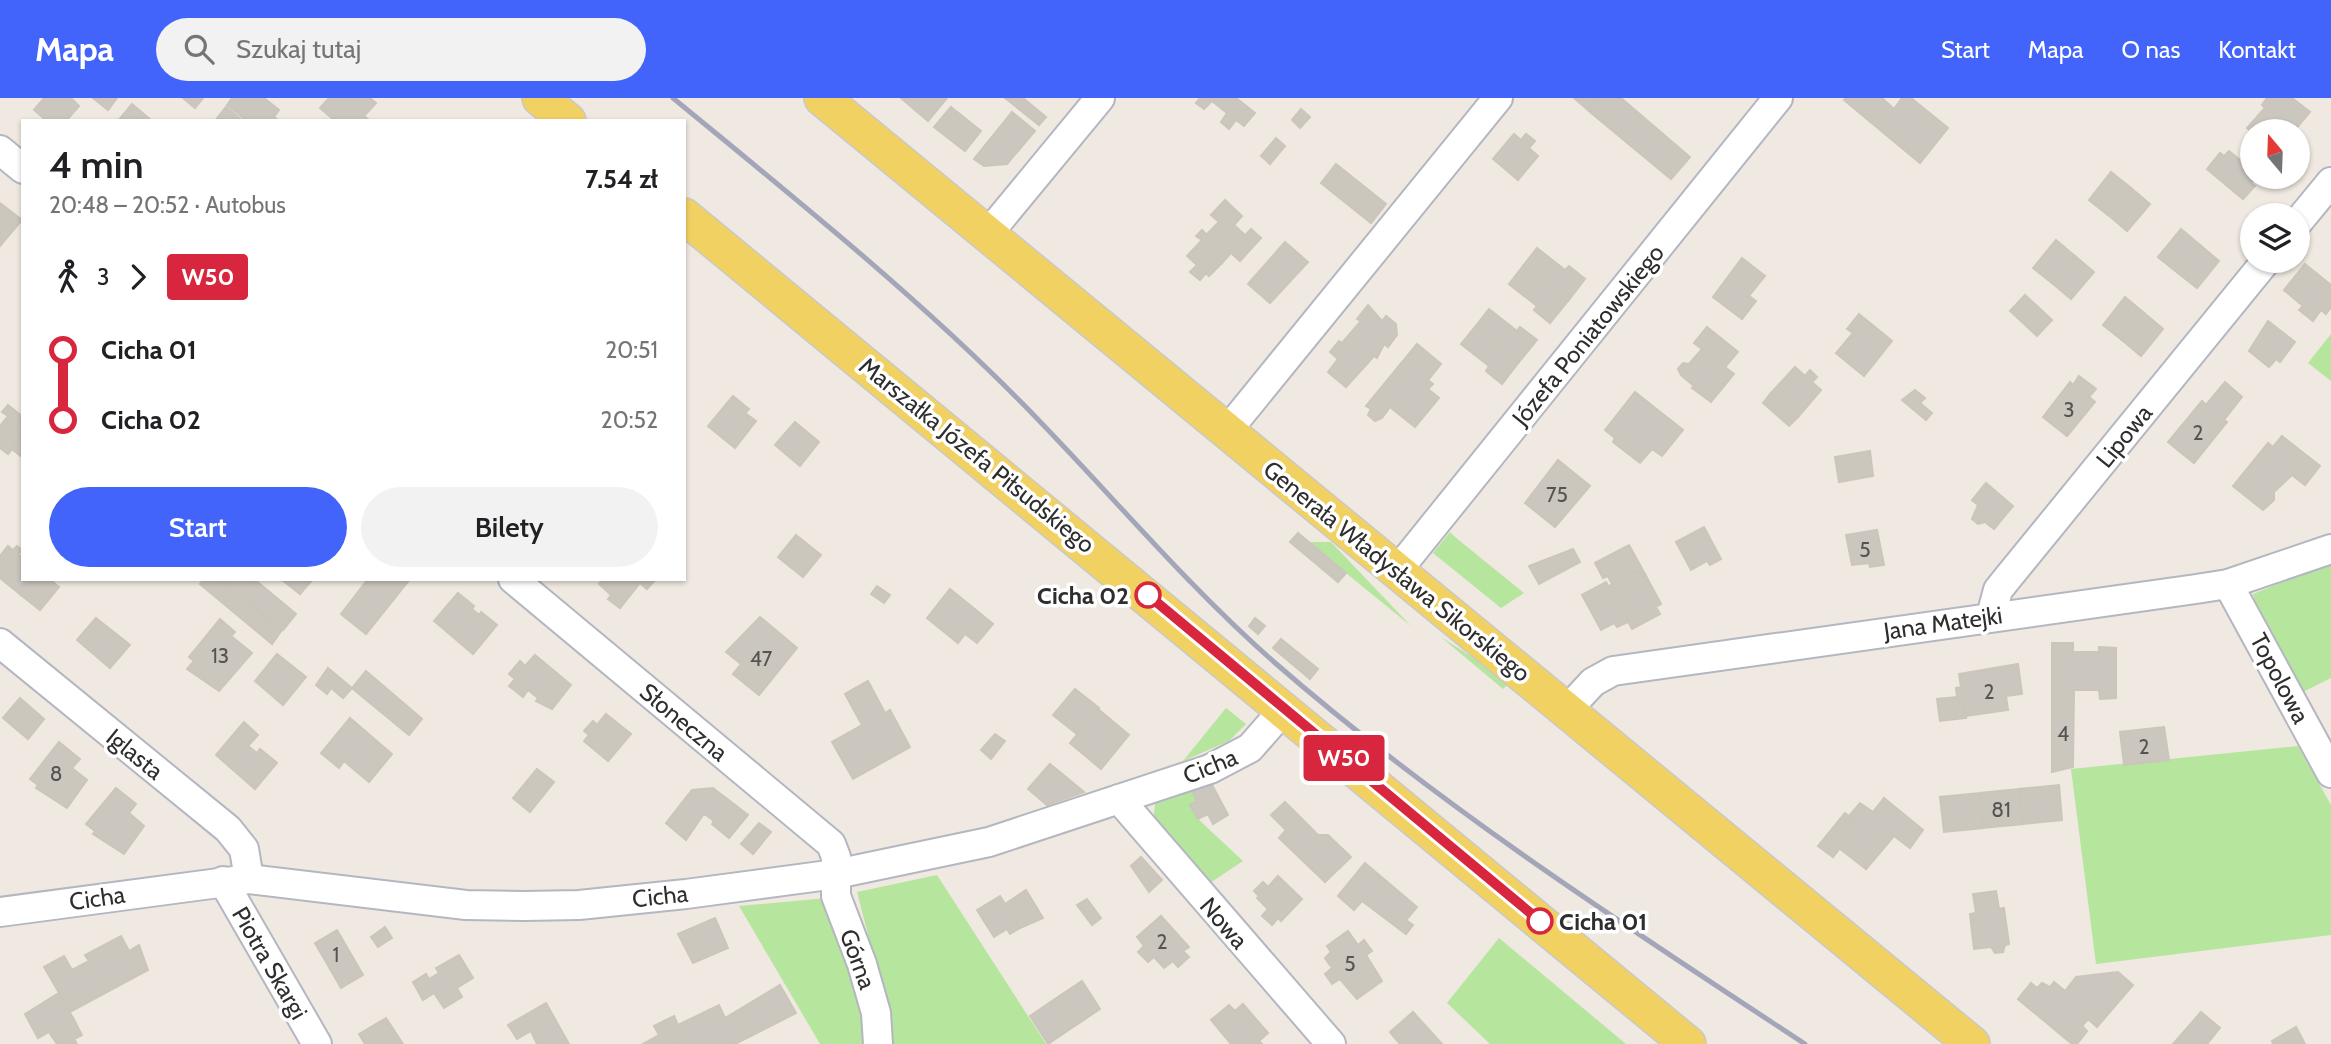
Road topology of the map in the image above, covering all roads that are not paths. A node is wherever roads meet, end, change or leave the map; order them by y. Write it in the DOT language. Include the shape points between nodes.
graph roads {
  1 [pos="540,98"];
  2 [pos="822,98"];
  3 [pos="1100,98"];
  4 [pos="1497,98"];
  5 [pos="1778,98"];
  6 [pos="566,119"];
  7 [pos="0,150"];
  8 [pos="21,167"];
  9 [pos="2331,182"];
  10 [pos="2310,207"];
  11 [pos="686,218"];
  12 [pos="986,235"];
  13 [pos="2256,273"];
  14 [pos="1227,431"];
  15 [pos="2331,549"];
  16 [pos="1397,571"];
  17 [pos="515,581"];
  18 [pos="2228,584"];
  19 [pos="1991,616"];
  20 [pos="0,643"];
  21 [pos="1285,708"];
  22 [pos="1566,711"];
  23 [pos="2331,773"];
  24 [pos="1119,799"];
  25 [pos="836,874"];
  26 [pos="236,880"];
  27 [pos="0,912"];
  28 [pos="317,1044"];
  29 [pos="878,1044"];
  30 [pos="1331,1044"];
  31 [pos="1688,1044"];
  32 [pos="1972,1044"];
  1 -- 6 [label="main road"];
  2 -- 12 [label="main road, Generała Władysława Sikorskiego"];
  3 -- 12 [label="street"];
  4 -- 14 [label="street"];
  5 -- 16 [label="street, Józefa Poniatowskiego"];
  7 -- 8 [label="street"];
  9 -- 10 [label="street"];
  11 -- 21 [label="main road, Marszałka Józefa Piłsudskiego"];
  12 -- 14 [label="main road, Generała Władysława Sikorskiego"];
  13 -- 19 [label="street, Lipowa" via="2006,579"];
  14 -- 16 [label="main road, Generała Władysława Sikorskiego"];
  15 -- 18 [label="street, Jana Matejki"];
  16 -- 22 [label="main road, Generała Władysława Sikorskiego"];
  17 -- 25 [label="street, Słoneczna" via="831,844"];
  18 -- 19 [label="street, Jana Matejki"];
  18 -- 23 [label="street, Topolowa"];
  19 -- 22 [label="street, Jana Matejki" via="1614,671 1593,682"];
  20 -- 26 [label="street, Iglasta" via="228,829 244,849"];
  21 -- 24 [label="street, Cicha" via="1250,748 1230,761"];
  21 -- 31 [label="main road, Marszałka Józefa Piłsudskiego"];
  22 -- 32 [label="main road, Generała Władysława Sikorskiego"];
  24 -- 25 [label="street, Cicha" via="989,842"];
  24 -- 30 [label="street, Nowa"];
  25 -- 26 [label="street, Cicha" via="659,897 524,906 466,905"];
  25 -- 29 [label="street, Górna" via="836,896 876,1013"];
  26 -- 27 [label="street, Cicha"];
  26 -- 28 [label="street, Piotra Skargi"];
}
